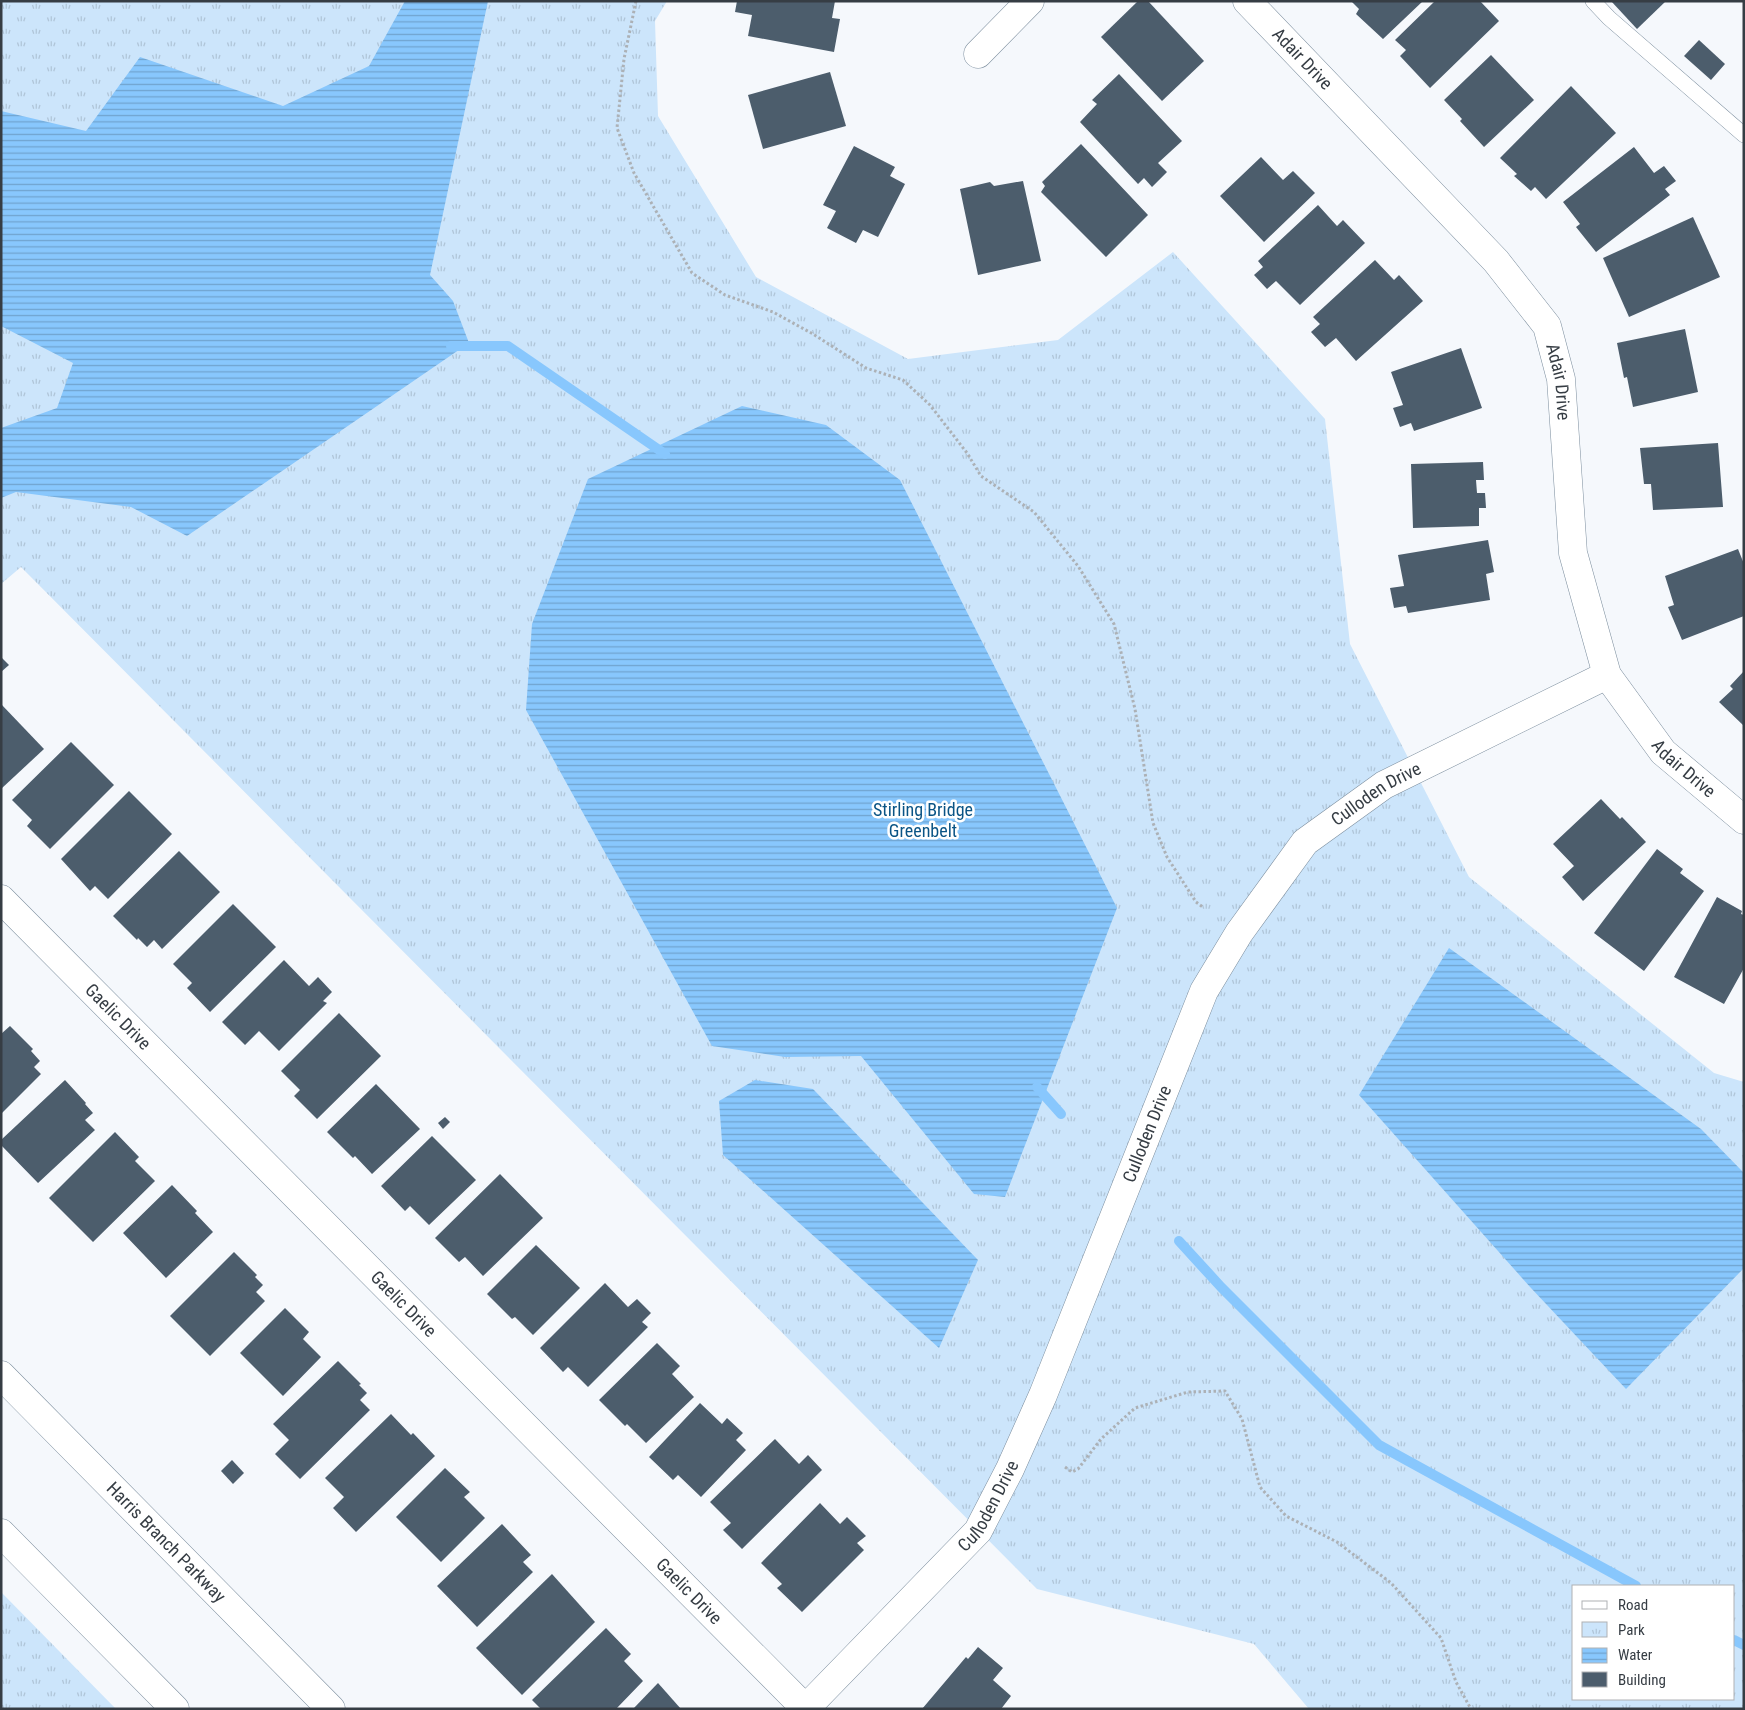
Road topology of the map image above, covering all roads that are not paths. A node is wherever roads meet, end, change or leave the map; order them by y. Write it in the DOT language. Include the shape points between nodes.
graph roads {
  1 [pos="1030,1"];
  2 [pos="1247,1"];
  3 [pos="1593,1"];
  4 [pos="978,54"];
  5 [pos="1744,135"];
  6 [pos="1607,675"];
  7 [pos="1744,820"];
  8 [pos="1,899"];
  9 [pos="1,1375"];
  10 [pos="1,1533"];
  11 [pos="175,1709"];
  12 [pos="331,1709"];
  13 [pos="805,1709"];
  1 -- 4 [label="street"];
  2 -- 6 [label="street, Adair Drive" via="1496,261 1547,326 1561,379 1573,552"];
  3 -- 5 [label="lane"];
  6 -- 7 [label="street, Adair Drive" via="1664,752"];
  6 -- 13 [label="street, Culloden Drive" via="1384,785 1305,842 1239,933 1204,992 1043,1395 978,1531"];
  8 -- 13 [label="street, Gaelic Drive"];
  9 -- 12 [label="street, Harris Branch Parkway"];
  10 -- 11 [label="street"];
}
